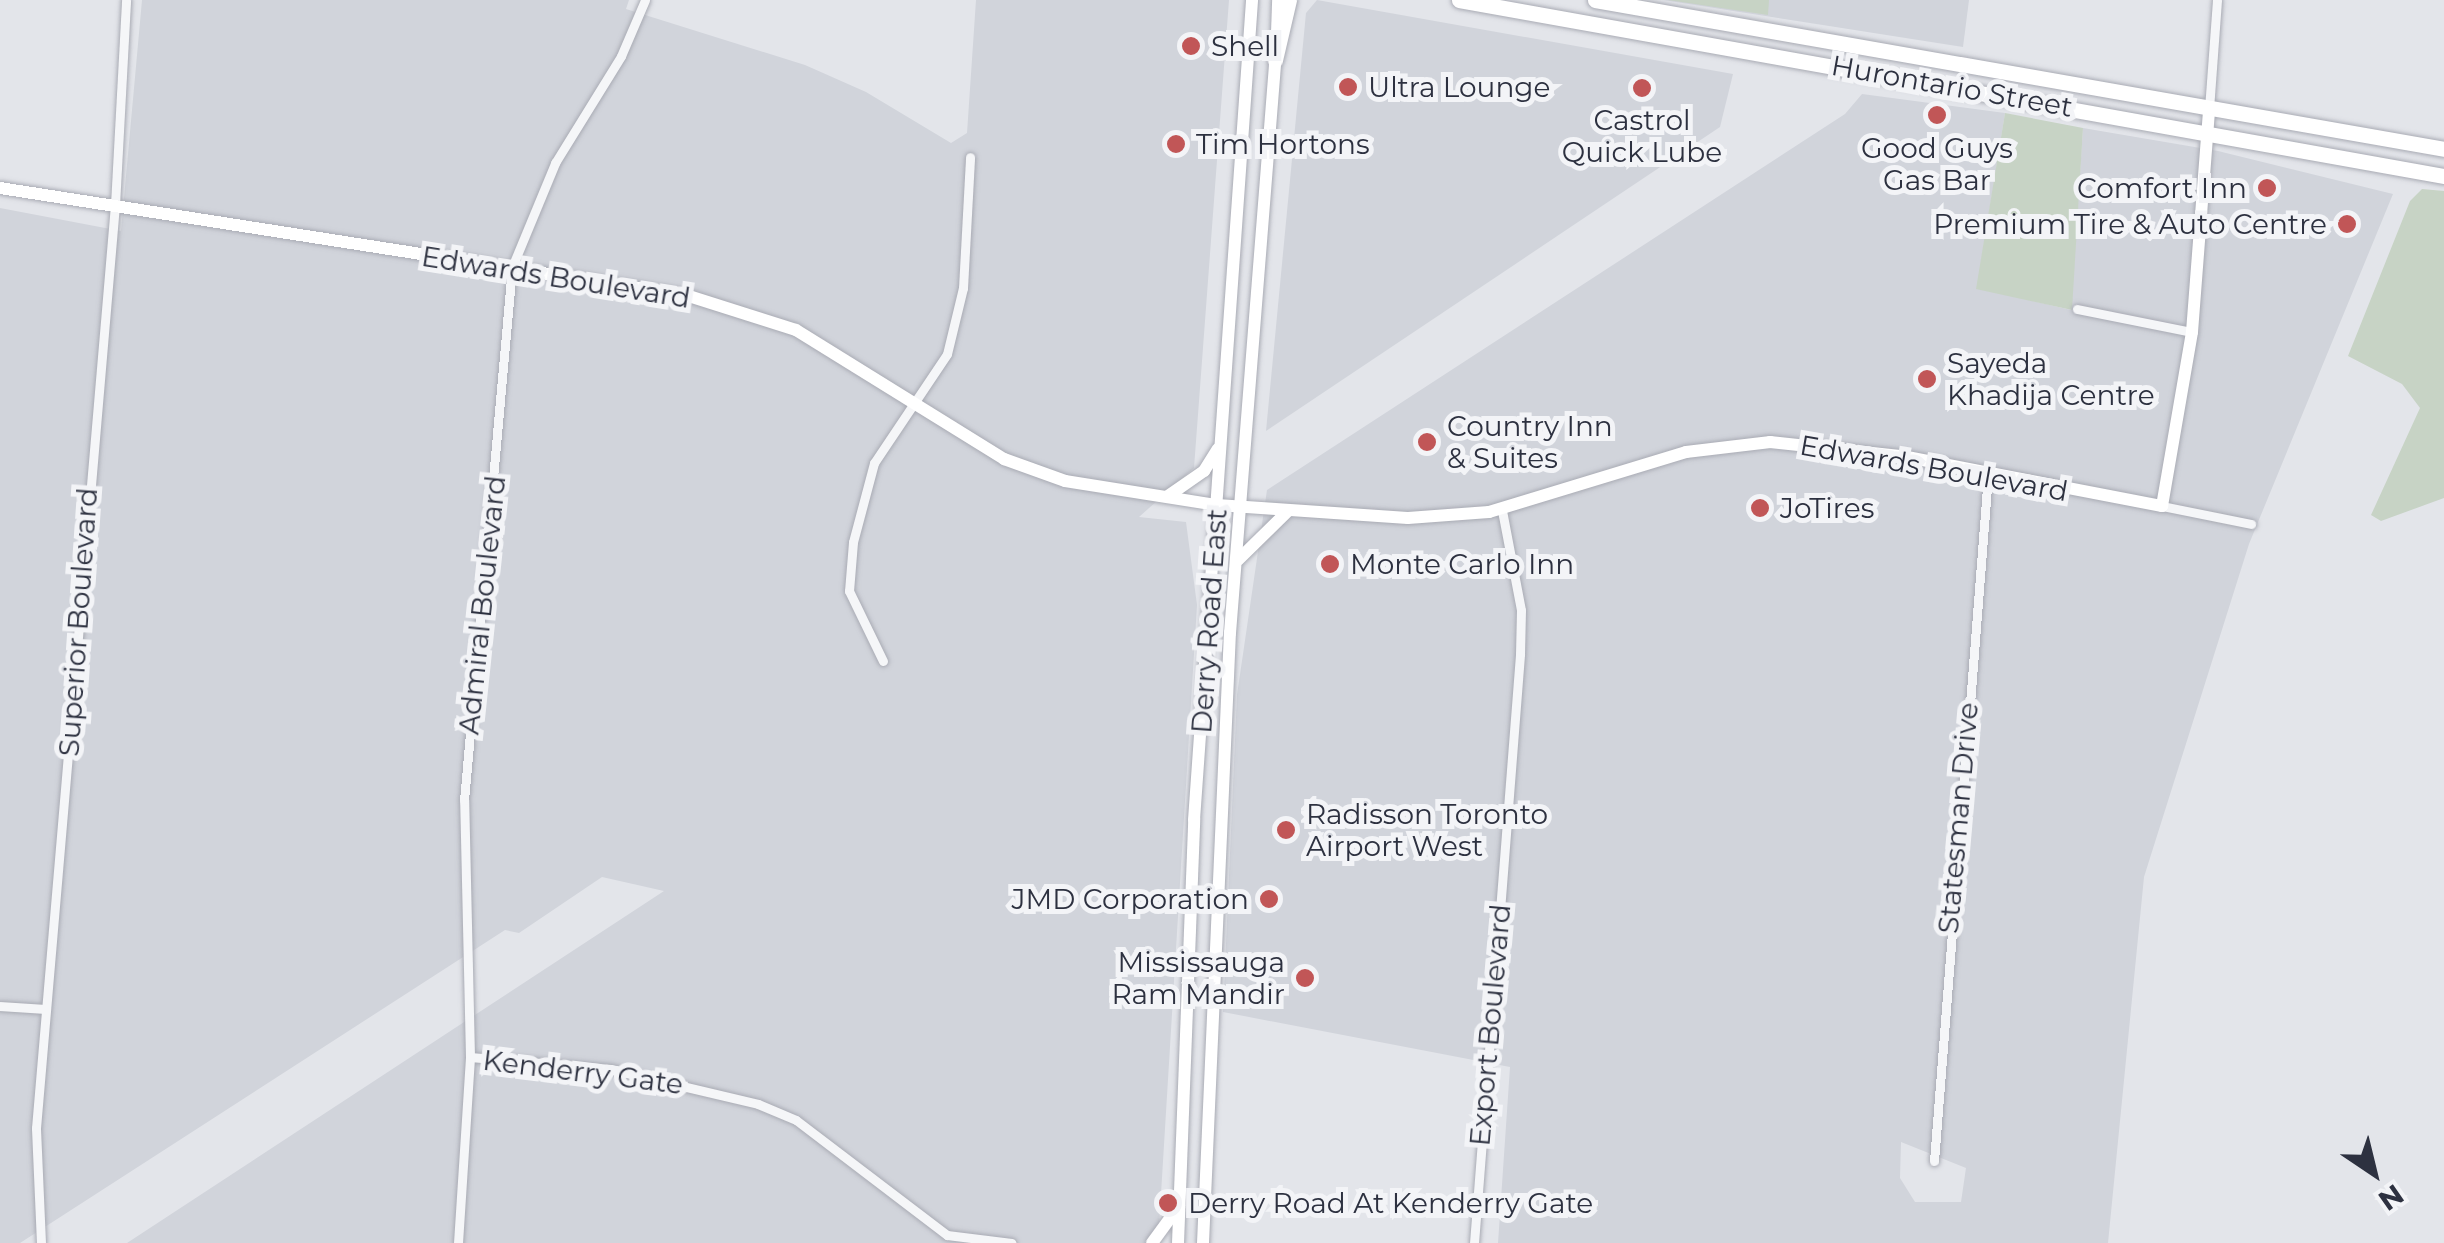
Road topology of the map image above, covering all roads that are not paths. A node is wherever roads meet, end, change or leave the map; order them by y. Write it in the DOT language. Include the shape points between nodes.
graph roads {
  1 [pos="126,0"];
  2 [pos="644,0"];
  3 [pos="1252,0"];
  4 [pos="1278,0"];
  5 [pos="1289,0"];
  6 [pos="1458,0"];
  7 [pos="1546,0"];
  8 [pos="1595,0"];
  9 [pos="2216,0"];
  10 [pos="1541,17"];
  11 [pos="1275,60"];
  12 [pos="2210,109"];
  13 [pos="2208,130"];
  14 [pos="2444,149"];
  15 [pos="970,157"];
  16 [pos="2444,176"];
  17 [pos="0,188"];
  18 [pos="114,206"];
  19 [pos="512,267"];
  20 [pos="2077,310"];
  21 [pos="2192,332"];
  22 [pos="912,406"];
  23 [pos="1222,442"];
  24 [pos="1988,475"];
  25 [pos="1167,496"];
  26 [pos="1217,504"];
  27 [pos="2162,506"];
  28 [pos="1242,508"];
  29 [pos="1289,510"];
  30 [pos="1502,510"];
  31 [pos="2252,524"];
  32 [pos="1237,562"];
  33 [pos="1209,632"];
  34 [pos="1230,633"];
  35 [pos="883,661"];
  36 [pos="1204,693"];
  37 [pos="1227,696"];
  38 [pos="0,1006"];
  39 [pos="45,1009"];
  40 [pos="1188,1051"];
  41 [pos="1212,1052"];
  42 [pos="470,1057"];
  43 [pos="1185,1130"];
  44 [pos="1209,1130"];
  45 [pos="1934,1161"];
  46 [pos="1180,1204"];
  47 [pos="945,1239"];
  48 [pos="41,1243"];
  49 [pos="458,1243"];
  50 [pos="1012,1243"];
  51 [pos="1152,1243"];
  52 [pos="1178,1243"];
  53 [pos="1203,1243"];
  54 [pos="1474,1243"];
  1 -- 18 [label="street, Superior Boulevard"];
  2 -- 19 [label="street, Admiral Boulevard" via="621,56 555,163"];
  3 -- 23 [label="main road, Derry Road East"];
  4 -- 11 [label="main road, Derry Road East"];
  5 -- 11 [label="main road"];
  6 -- 10 [label="main road, Hurontario Street"];
  7 -- 10 [label="street"];
  8 -- 12 [label="main road, Hurontario Street"];
  9 -- 12 [label="street"];
  10 -- 13 [label="main road, Hurontario Street"];
  11 -- 28 [label="main road, Derry Road East"];
  12 -- 13 [label="main road"];
  12 -- 14 [label="main road, Hurontario Street"];
  13 -- 16 [label="main road, Hurontario Street"];
  13 -- 21 [label="main road"];
  15 -- 22 [label="street" via="963,288 947,354"];
  17 -- 18 [label="main road, Edwards Boulevard"];
  18 -- 19 [label="main road, Edwards Boulevard"];
  18 -- 39 [label="street, Superior Boulevard"];
  19 -- 22 [label="main road, Edwards Boulevard" via="672,291 781,325"];
  19 -- 42 [label="street, Admiral Boulevard" via="464,800"];
  20 -- 21 [label="street"];
  21 -- 27 [label="main road"];
  22 -- 25 [label="main road, Edwards Boulevard" via="1004,459 1065,480"];
  22 -- 35 [label="street" via="862,490 853,542 849,591"];
  23 -- 25 [label="main road" via="1204,472"];
  23 -- 26 [label="main road, Derry Road East"];
  24 -- 27 [label="main road, Edwards Boulevard"];
  24 -- 30 [label="main road, Edwards Boulevard" via="1841,446 1750,442 1686,452"];
  24 -- 45 [label="street, Statesman Drive"];
  25 -- 26 [label="main road, Edwards Boulevard"];
  26 -- 28 [label="main road, Edwards Boulevard"];
  26 -- 33 [label="main road, Derry Road East"];
  27 -- 31 [label="street, Edwards Boulevard"];
  28 -- 29 [label="main road, Edwards Boulevard"];
  28 -- 32 [label="main road, Derry Road East"];
  29 -- 30 [label="main road, Edwards Boulevard" via="1408,518"];
  29 -- 32 [label="main road"];
  30 -- 54 [label="street, Export Boulevard" via="1521,610 1520,654"];
  32 -- 34 [label="main road, Derry Road East"];
  33 -- 34 [label="main road"];
  33 -- 36 [label="main road, Derry Road East"];
  34 -- 37 [label="main road, Derry Road East"];
  36 -- 37 [label="main road"];
  36 -- 40 [label="main road, Derry Road East"];
  37 -- 41 [label="main road, Derry Road East"];
  38 -- 39 [label="street"];
  39 -- 48 [label="street, Superior Boulevard" via="36,1128"];
  40 -- 41 [label="main road"];
  40 -- 43 [label="main road, Derry Road East"];
  41 -- 44 [label="main road, Derry Road East"];
  42 -- 47 [label="street, Kenderry Gate" via="610,1069 758,1104 796,1120"];
  42 -- 49 [label="street, Admiral Boulevard"];
  43 -- 44 [label="main road"];
  43 -- 46 [label="main road, Derry Road East"];
  44 -- 53 [label="main road, Derry Road East"];
  46 -- 51 [label="main road"];
  46 -- 52 [label="main road, Derry Road East"];
  47 -- 50 [label="street, Kenderry Gate"];
}
